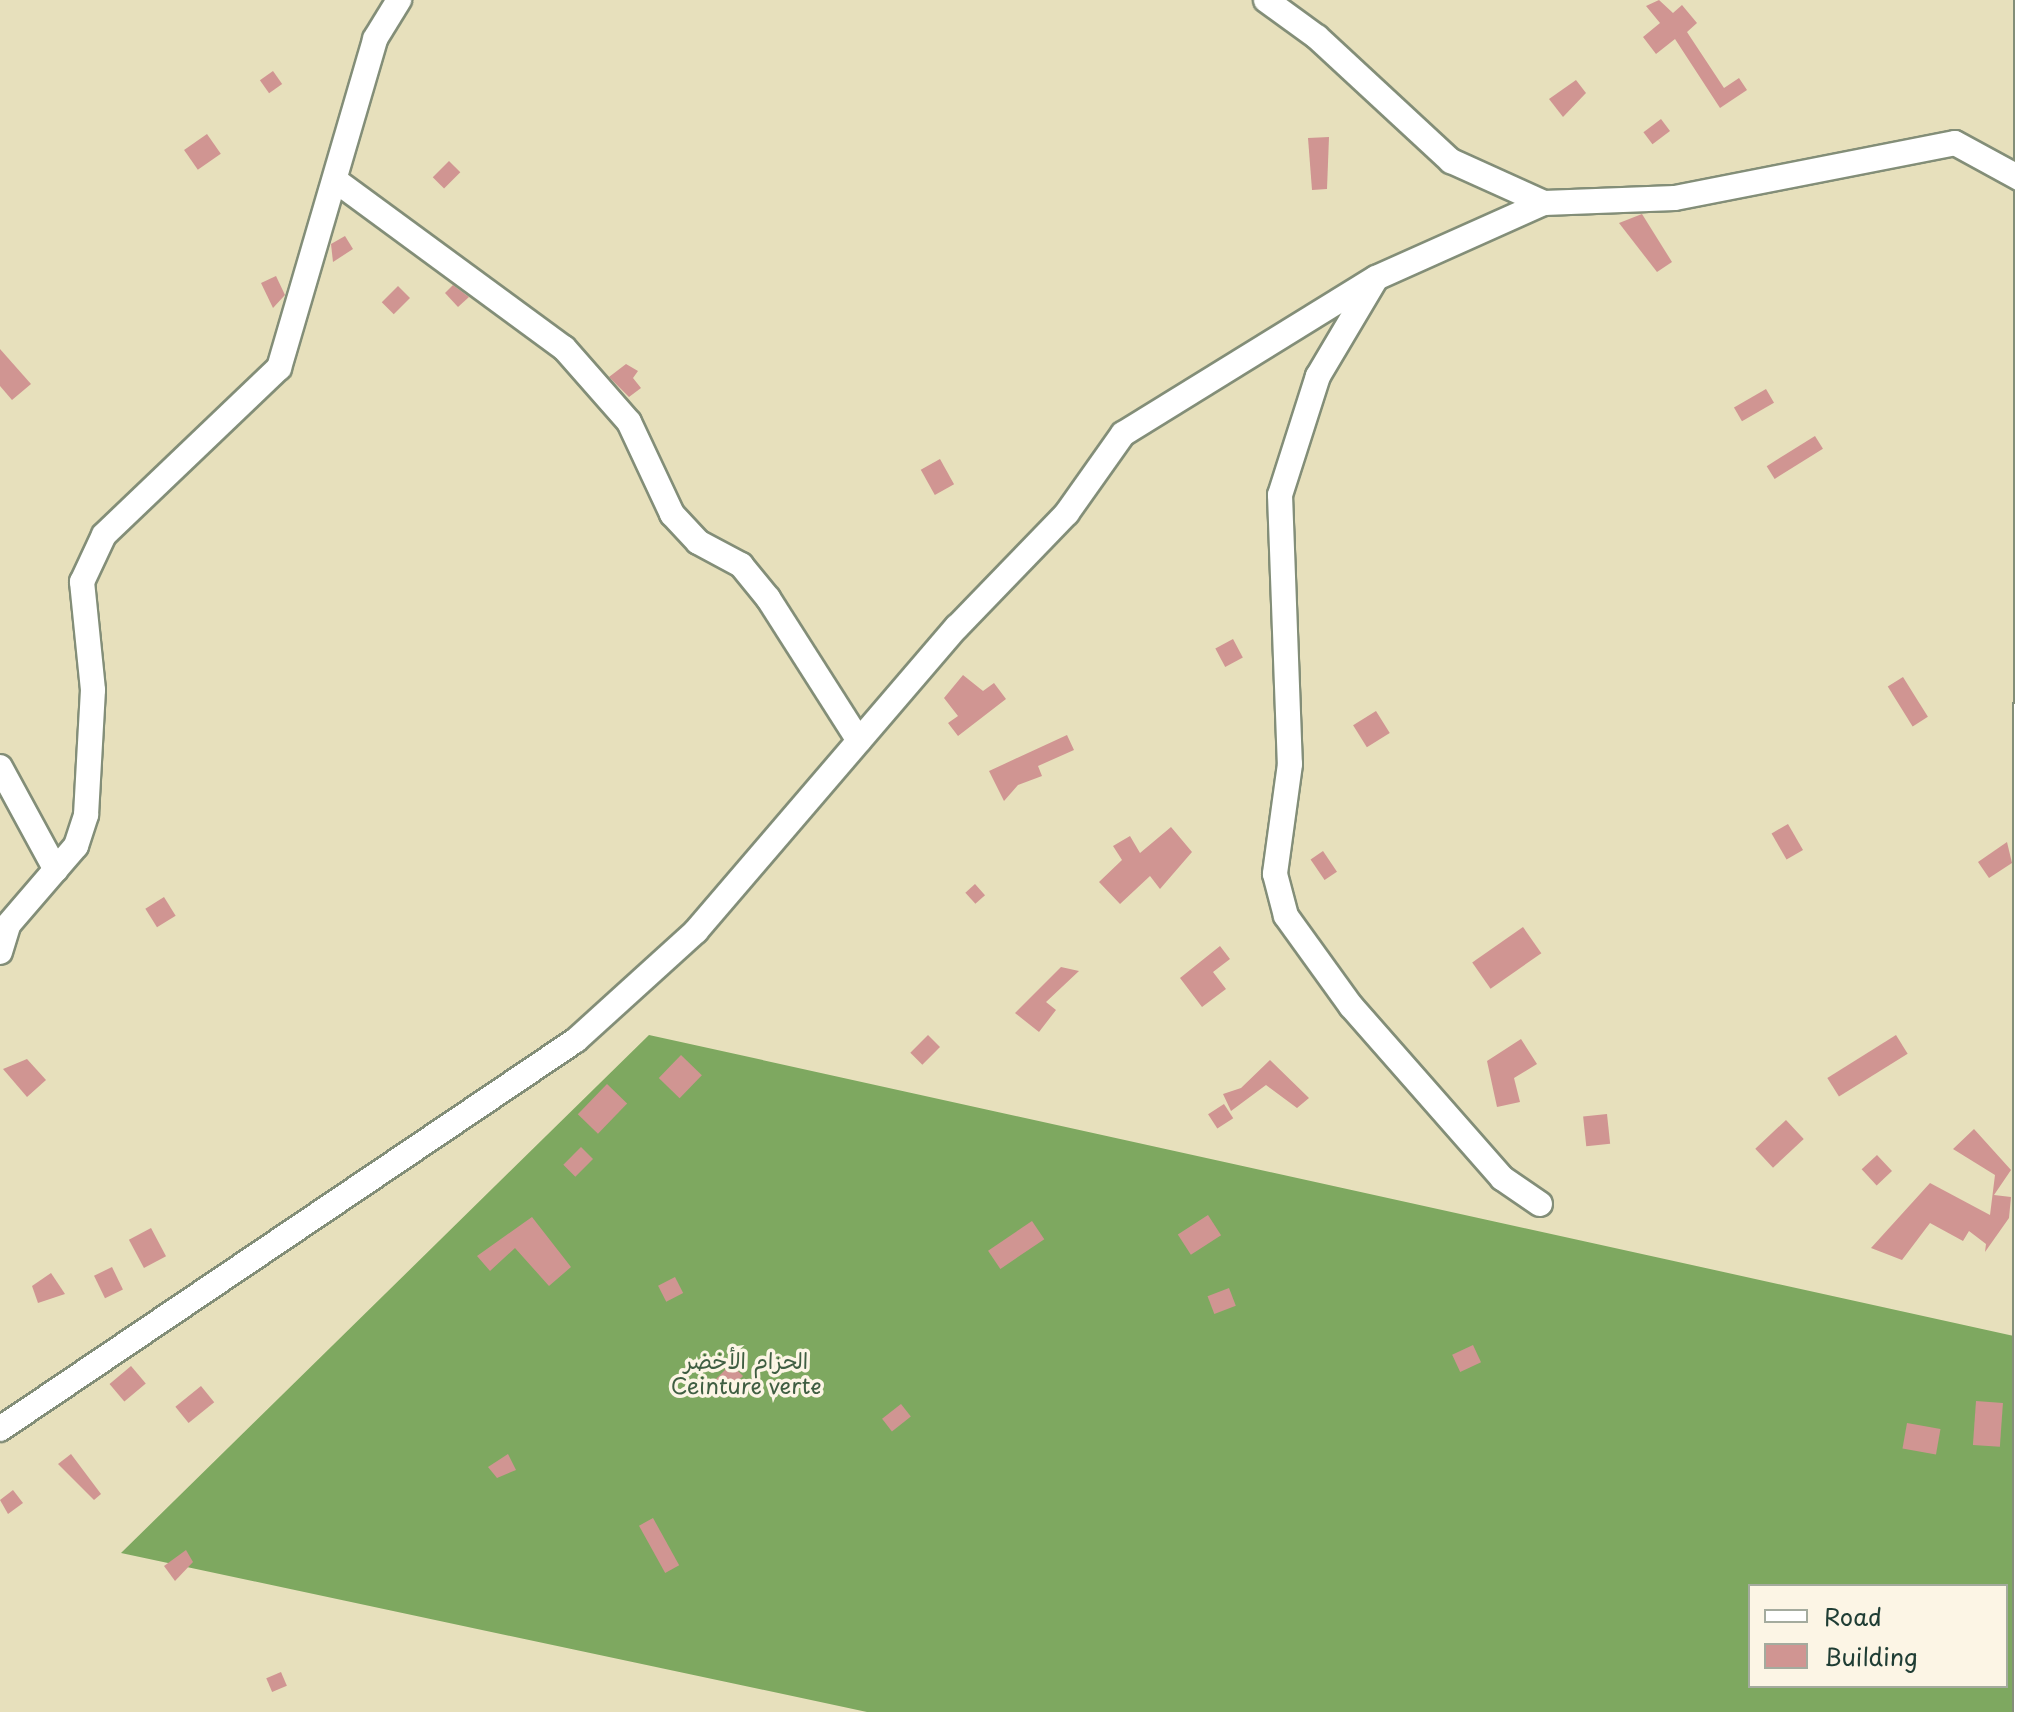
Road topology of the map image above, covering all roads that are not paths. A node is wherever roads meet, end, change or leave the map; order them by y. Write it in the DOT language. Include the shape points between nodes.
graph roads {
  1 [pos="399,0"];
  2 [pos="1266,0"];
  3 [pos="2027,0"];
  4 [pos="339,183"];
  5 [pos="2029,185"];
  6 [pos="1544,203"];
  7 [pos="1376,278"];
  8 [pos="859,741"];
  9 [pos="0,767"];
  10 [pos="56,870"];
  11 [pos="0,952"];
  12 [pos="1540,1204"];
  13 [pos="0,1429"];
  14 [pos="2026,1712"];
  1 -- 4 [label="street" via="375,39"];
  2 -- 6 [label="street" via="1317,37 1451,161"];
  3 -- 5 [label="street"];
  4 -- 8 [label="street" via="564,348 629,422 672,514 698,542 741,565 768,598"];
  4 -- 10 [label="street" via="279,368 104,535 82,582 93,764 76,846"];
  5 -- 6 [label="street" via="1955,143 1675,198"];
  5 -- 14 [label="street"];
  6 -- 7 [label="street"];
  7 -- 8 [label="street" via="1123,434 1067,513"];
  7 -- 12 [label="street" via="1318,376 1280,495 1290,764 1275,874 1286,916 1351,1006 1502,1178"];
  8 -- 13 [label="street" via="696,931 576,1040"];
  9 -- 10 [label="street"];
  10 -- 11 [label="street" via="8,925"];
}
